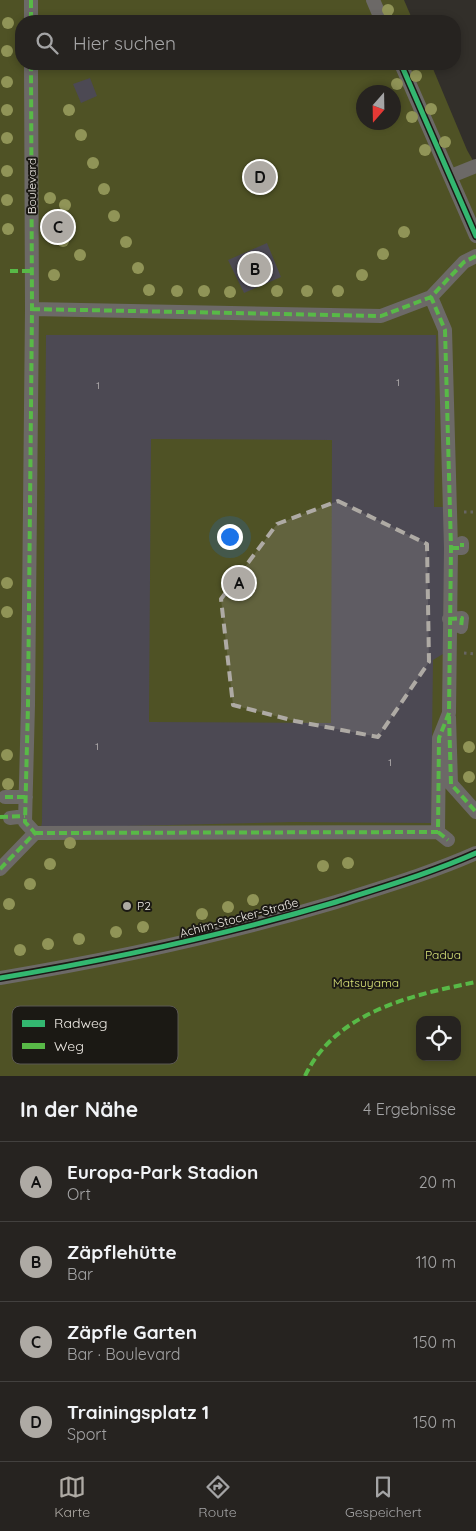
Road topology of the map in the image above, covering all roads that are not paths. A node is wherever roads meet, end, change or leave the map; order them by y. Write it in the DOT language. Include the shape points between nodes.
graph roads {
  1 [pos="31,0"];
  2 [pos="373,0"];
  3 [pos="31,15"];
  4 [pos="379,15"];
  5 [pos="31,70"];
  6 [pos="404,70"];
  7 [pos="476,166"];
  8 [pos="451,176"];
  9 [pos="476,236"];
  10 [pos="476,256"];
  11 [pos="432,296"];
  12 [pos="32,309"];
  13 [pos="449,619"];
  14 [pos="461,627"];
  15 [pos="449,713"];
  16 [pos="5,797"];
  17 [pos="26,797"];
  18 [pos="476,812"];
  19 [pos="25,816"];
  20 [pos="10,818"];
  21 [pos="35,833"];
  22 [pos="476,854"];
  23 [pos="0,869"];
  24 [pos="0,978"];
  1 -- 3 [label="street"];
  2 -- 4 [label="street"];
  5 -- 12 [label="street, Boulevard"];
  6 -- 8 [label="street"];
  7 -- 8 [label="street"];
  8 -- 9 [label="street"];
  10 -- 11 [label="street" via="464,262"];
  11 -- 12 [label="street" via="381,316"];
  11 -- 13 [label="street" via="445,330 457,546"];
  12 -- 17 [label="street, Boulevard"];
  13 -- 14 [label="street" via="462,618"];
  13 -- 15 [label="street"];
  15 -- 18 [label="street" via="451,784"];
  15 -- 21 [label="street" via="439,738 443,836"];
  16 -- 17 [label="street"];
  17 -- 19 [label="street, Boulevard"];
  19 -- 20 [label="street"];
  19 -- 21 [label="street" via="25,822"];
  21 -- 23 [label="street"];
  22 -- 24 [label="street, Achim-Stocker-Straße" via="381,888 260,923 146,952"];
}
